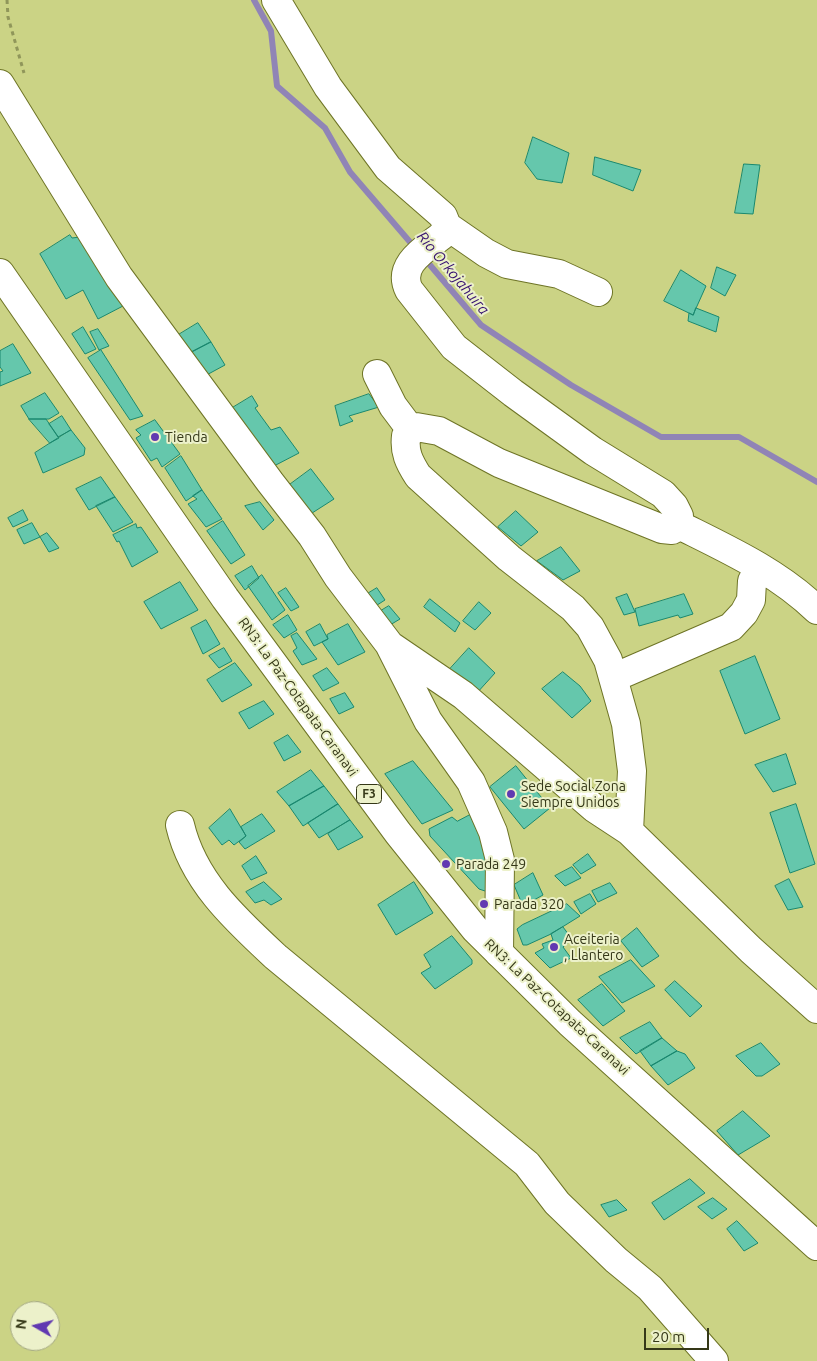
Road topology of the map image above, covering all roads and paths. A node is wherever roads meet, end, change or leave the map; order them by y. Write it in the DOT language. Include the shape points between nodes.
graph roads {
  1 [pos="276,0"];
  2 [pos="0,84"];
  3 [pos="446,229"];
  4 [pos="0,273"];
  5 [pos="598,292"];
  6 [pos="377,374"];
  7 [pos="411,430"];
  8 [pos="679,525"];
  9 [pos="761,568"];
  10 [pos="817,610"];
  11 [pos="389,644"];
  12 [pos="613,678"];
  13 [pos="180,825"];
  14 [pos="629,831"];
  15 [pos="500,953"];
  16 [pos="817,1010"];
  17 [pos="817,1246"];
  18 [pos="714,1361"];
  1 -- 3 [label="main road" via="328,87 388,168 443,216"];
  2 -- 11 [label="main road" via="119,277"];
  3 -- 5 [label="main road" via="507,264 559,274"];
  3 -- 8 [label="main road" via="409,263 405,273 409,290 454,346 593,451 663,494 674,506"];
  4 -- 15 [label="main road, RN3: La Paz-Cotapata-Caranavi / F3" via="231,606 398,833 475,929"];
  6 -- 7 [label="main road" via="393,406"];
  7 -- 8 [label="main road" via="426,428 439,431 499,462 662,529 672,530"];
  7 -- 12 [label="main road" via="406,436 405,447 408,460 418,476 509,558 573,608 590,626 608,660"];
  8 -- 9 [label="main road"];
  9 -- 10 [label="main road"];
  9 -- 12 [label="main road" via="752,581 751,600 731,628"];
  11 -- 14 [label="main road" via="463,695 594,808"];
  11 -- 15 [label="main road" via="428,721 471,782 493,832 500,860"];
  12 -- 14 [label="main road" via="626,724 632,771"];
  13 -- 18 [label="main road" via="185,846 200,875 244,928 527,1164 557,1203 650,1288"];
  14 -- 16 [label="main road"];
  15 -- 17 [label="main road, RN3: La Paz-Cotapata-Caranavi / F3" via="570,1023"];
}
